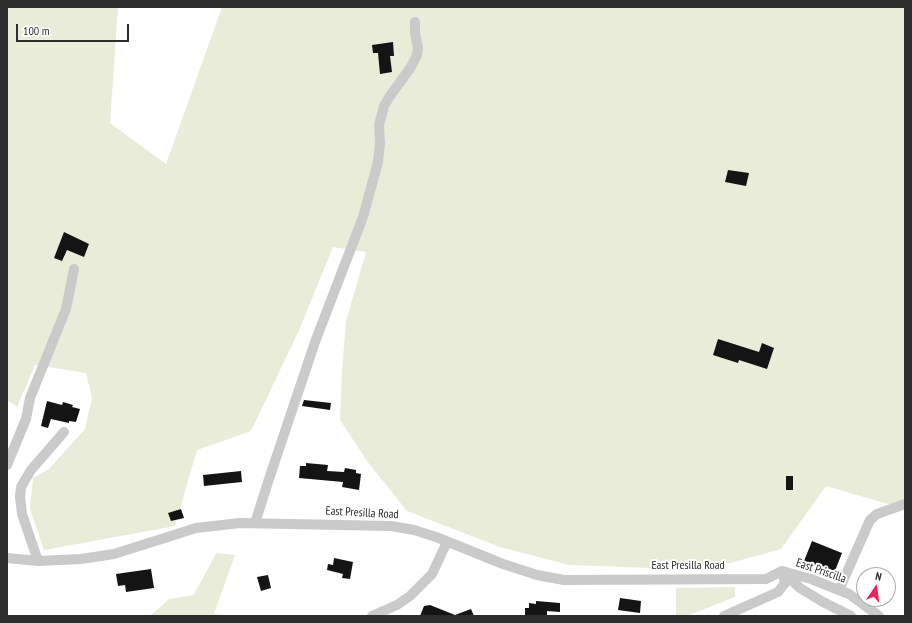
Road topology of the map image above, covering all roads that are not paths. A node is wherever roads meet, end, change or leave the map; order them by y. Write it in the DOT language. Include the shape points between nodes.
graph roads {
  1 [pos="416,22"];
  2 [pos="74,269"];
  3 [pos="64,432"];
  4 [pos="7,465"];
  5 [pos="905,504"];
  6 [pos="255,523"];
  7 [pos="448,542"];
  8 [pos="7,558"];
  9 [pos="38,561"];
  10 [pos="782,571"];
  11 [pos="840,590"];
  12 [pos="372,616"];
  13 [pos="724,616"];
  14 [pos="851,616"];
  15 [pos="879,616"];
  1 -- 6 [label="street" via="417,55 384,106 378,162 363,217 315,342"];
  2 -- 4 [label="street" via="66,309 30,398 26,419"];
  3 -- 9 [label="street" via="30,470 22,487 22,514"];
  5 -- 11 [label="street" via="877,514 870,520"];
  6 -- 7 [label="street, East Presilla Road" via="391,526 414,530"];
  6 -- 9 [label="street, East Presilla Road" via="196,528 114,554"];
  7 -- 10 [label="street, East Presilla Road" via="503,564 537,575 564,580 766,579"];
  7 -- 12 [label="street" via="432,574 410,596"];
  8 -- 9 [label="street, East Presilla Road"];
  10 -- 11 [label="street, East Priscilla"];
  10 -- 13 [label="street, East Priscilla" via="785,583 778,592"];
  10 -- 14 [label="street" via="800,588"];
  11 -- 15 [label="street, East Priscilla"];
}
